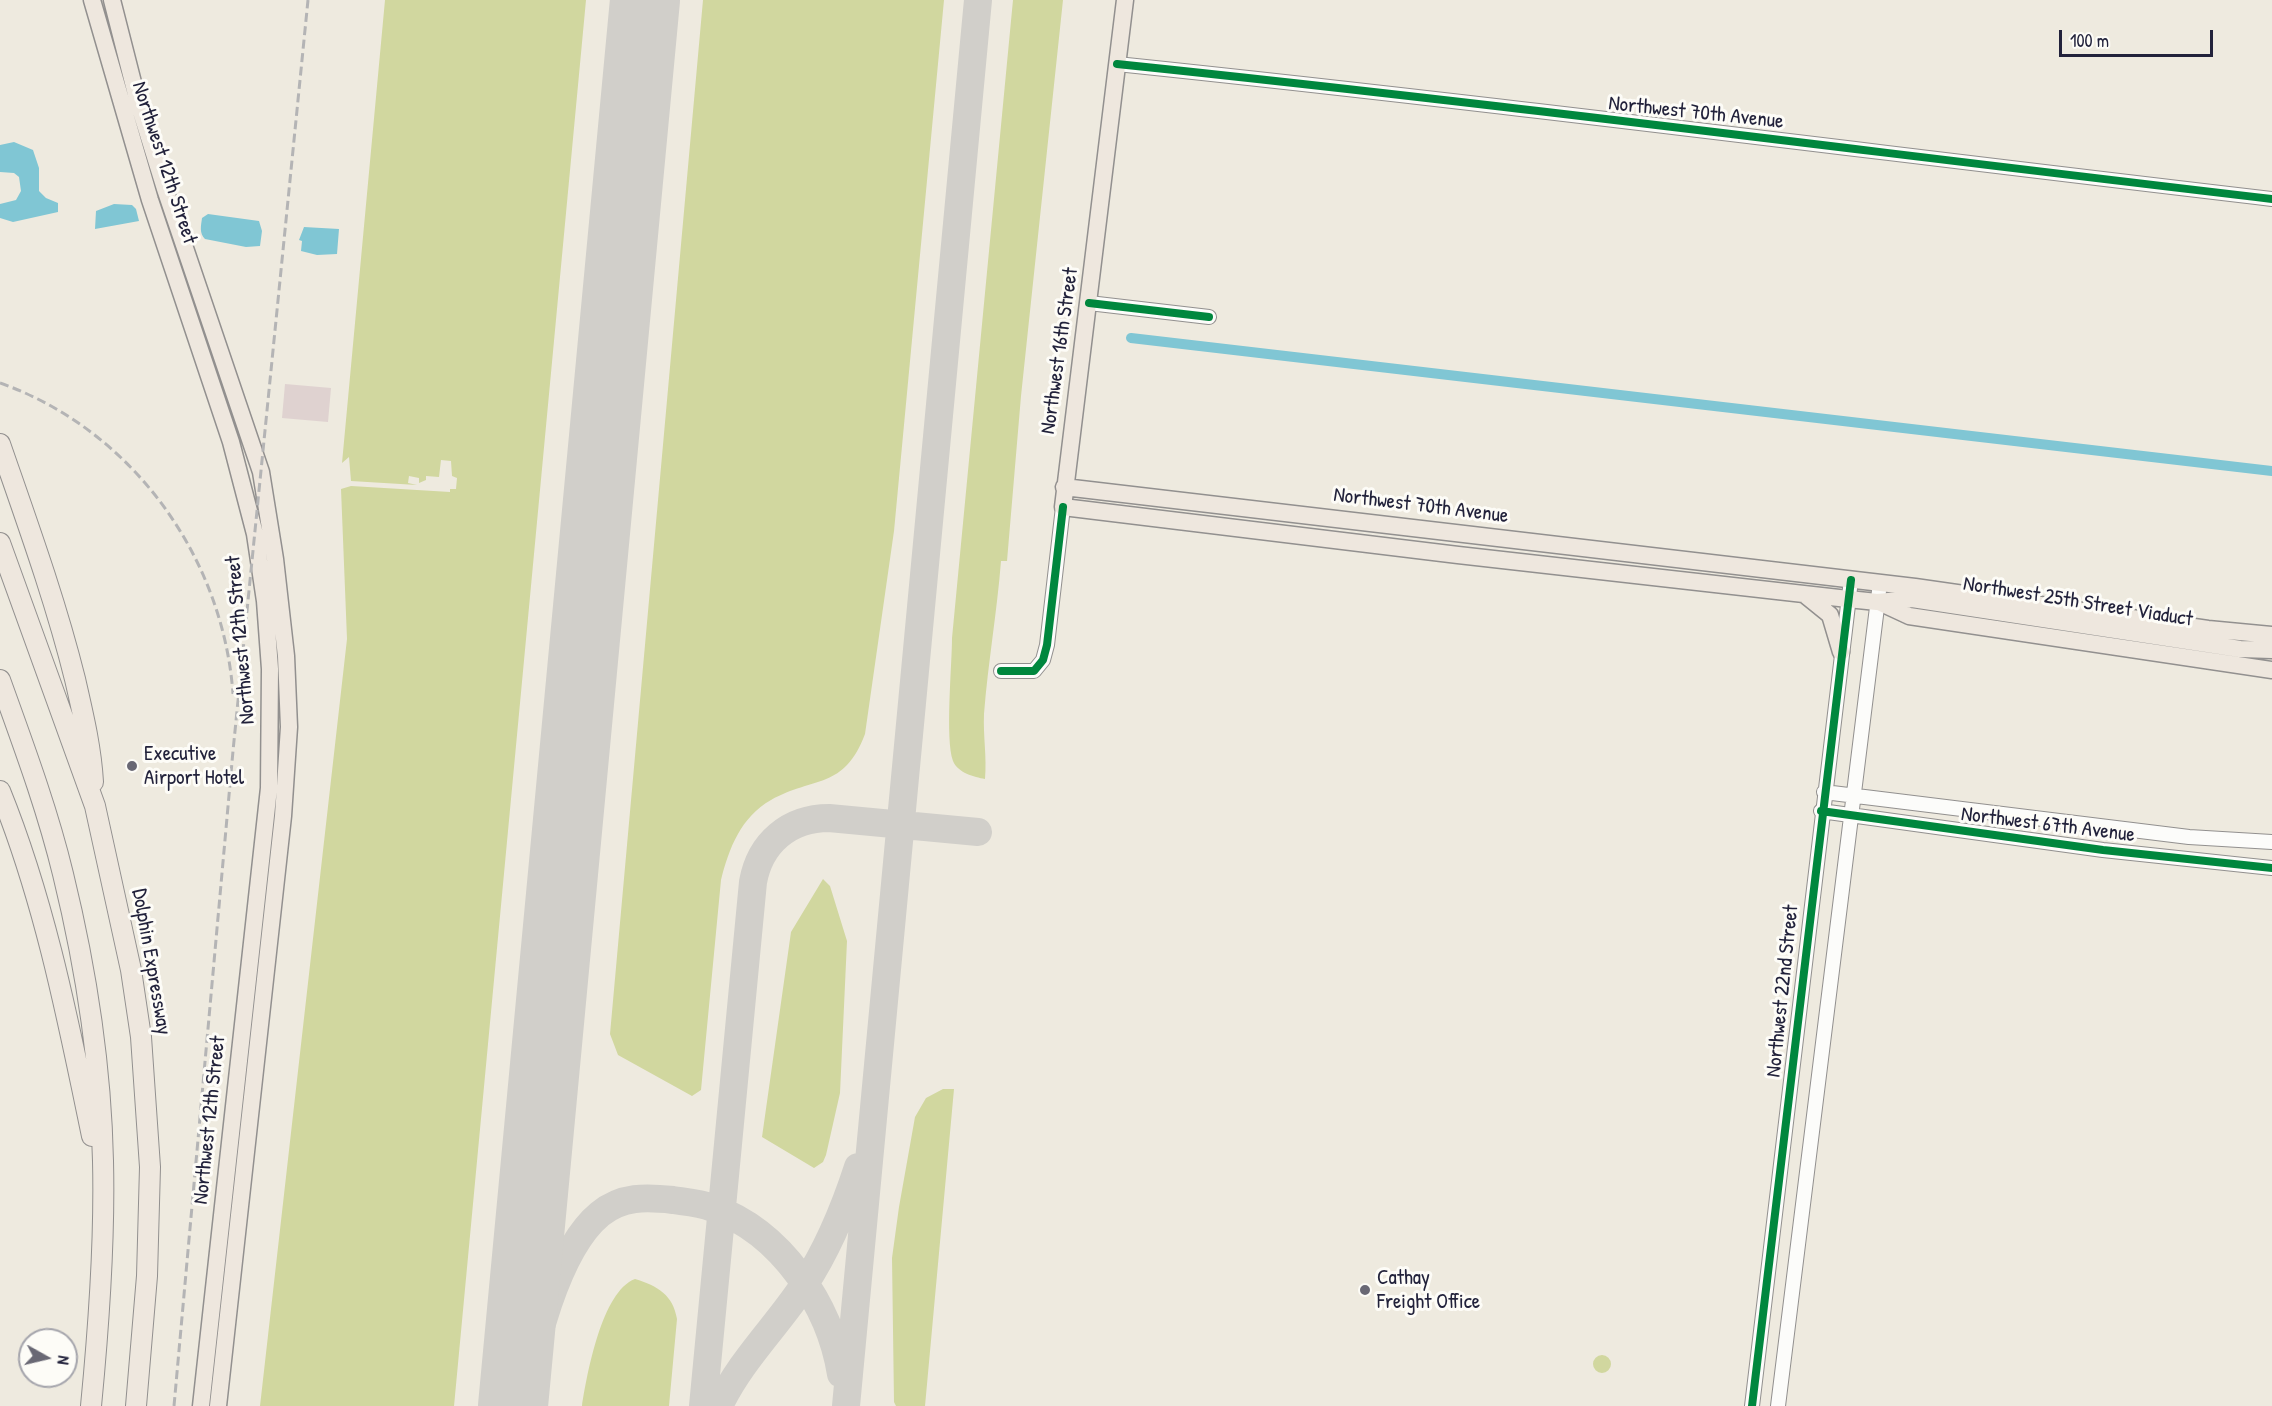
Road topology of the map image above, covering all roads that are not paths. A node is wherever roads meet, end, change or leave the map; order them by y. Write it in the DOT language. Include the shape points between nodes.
graph roads {
  1 [pos="92,0"];
  2 [pos="112,0"];
  3 [pos="1125,0"];
  4 [pos="1117,64"];
  5 [pos="2272,199"];
  6 [pos="1089,303"];
  7 [pos="1209,317"];
  8 [pos="3,454"];
  9 [pos="1064,487"];
  10 [pos="1063,507"];
  11 [pos="0,543"];
  12 [pos="1851,580"];
  13 [pos="1880,583"];
  14 [pos="1803,593"];
  15 [pos="1848,599"];
  16 [pos="1877,602"];
  17 [pos="2272,635"];
  18 [pos="2272,650"];
  19 [pos="1842,652"];
  20 [pos="2272,669"];
  21 [pos="1001,672"];
  22 [pos="0,680"];
  23 [pos="0,791"];
  24 [pos="1824,792"];
  25 [pos="1855,796"];
  26 [pos="95,806"];
  27 [pos="1821,812"];
  28 [pos="1852,817"];
  29 [pos="2272,842"];
  30 [pos="2272,868"];
  31 [pos="104,1192"];
  32 [pos="91,1406"];
  33 [pos="136,1406"];
  34 [pos="201,1406"];
  35 [pos="218,1406"];
  36 [pos="1752,1406"];
  37 [pos="1778,1406"];
  1 -- 34 [label="main road, Northwest 12th Street" via="150,200 231,442 255,534 265,601 270,669 269,788"];
  2 -- 35 [label="main road, Northwest 12th Street" via="165,189 261,472 286,656 289,727 283,816"];
  3 -- 4 [label="main road, Northwest 16th Street"];
  4 -- 5 [label="street, Northwest 70th Avenue"];
  4 -- 6 [label="main road, Northwest 16th Street"];
  6 -- 7 [label="street"];
  6 -- 9 [label="main road, Northwest 16th Street"];
  8 -- 26 [label="highway" via="66,643 91,748"];
  9 -- 10 [label="main road, Northwest 16th Street"];
  9 -- 12 [label="main road, Northwest 70th Avenue"];
  10 -- 14 [label="main road, Northwest 70th Avenue"];
  10 -- 21 [label="street, Northwest 16th Street" via="1043,660 1034,671"];
  11 -- 26 [label="highway, Dolphin Expressway"];
  12 -- 13 [label="main road, Northwest 70th Avenue"];
  12 -- 15 [label="street, Northwest 22nd Street"];
  13 -- 16 [label="street"];
  13 -- 17 [label="main road, Northwest 25th Street Viaduct"];
  14 -- 15 [label="main road, Northwest 70th Avenue"];
  14 -- 19 [label="main road" via="1830,615"];
  15 -- 16 [label="main road, Northwest 70th Avenue"];
  15 -- 19 [label="street, Northwest 22nd Street"];
  16 -- 18 [label="main road, Northwest 25th Street Viaduct" via="1912,599 2222,646"];
  16 -- 20 [label="main road" via="1909,616"];
  16 -- 25 [label="street"];
  19 -- 24 [label="street, Northwest 22nd Street"];
  22 -- 31 [label="highway" via="50,825 79,946 98,1073"];
  23 -- 31 [label="highway" via="18,835 45,925"];
  24 -- 25 [label="street, Northwest 67th Avenue"];
  24 -- 27 [label="street, Northwest 22nd Street"];
  25 -- 28 [label="street"];
  25 -- 29 [label="street, Northwest 67th Avenue" via="2189,837"];
  26 -- 33 [label="highway, Dolphin Expressway" via="131,970 147,1110 147,1276"];
  27 -- 28 [label="street, Northwest 67th Avenue"];
  27 -- 36 [label="street, Northwest 22nd Street"];
  28 -- 30 [label="street, Northwest 67th Avenue"];
  28 -- 37 [label="street"];
  31 -- 32 [label="highway"];
}
